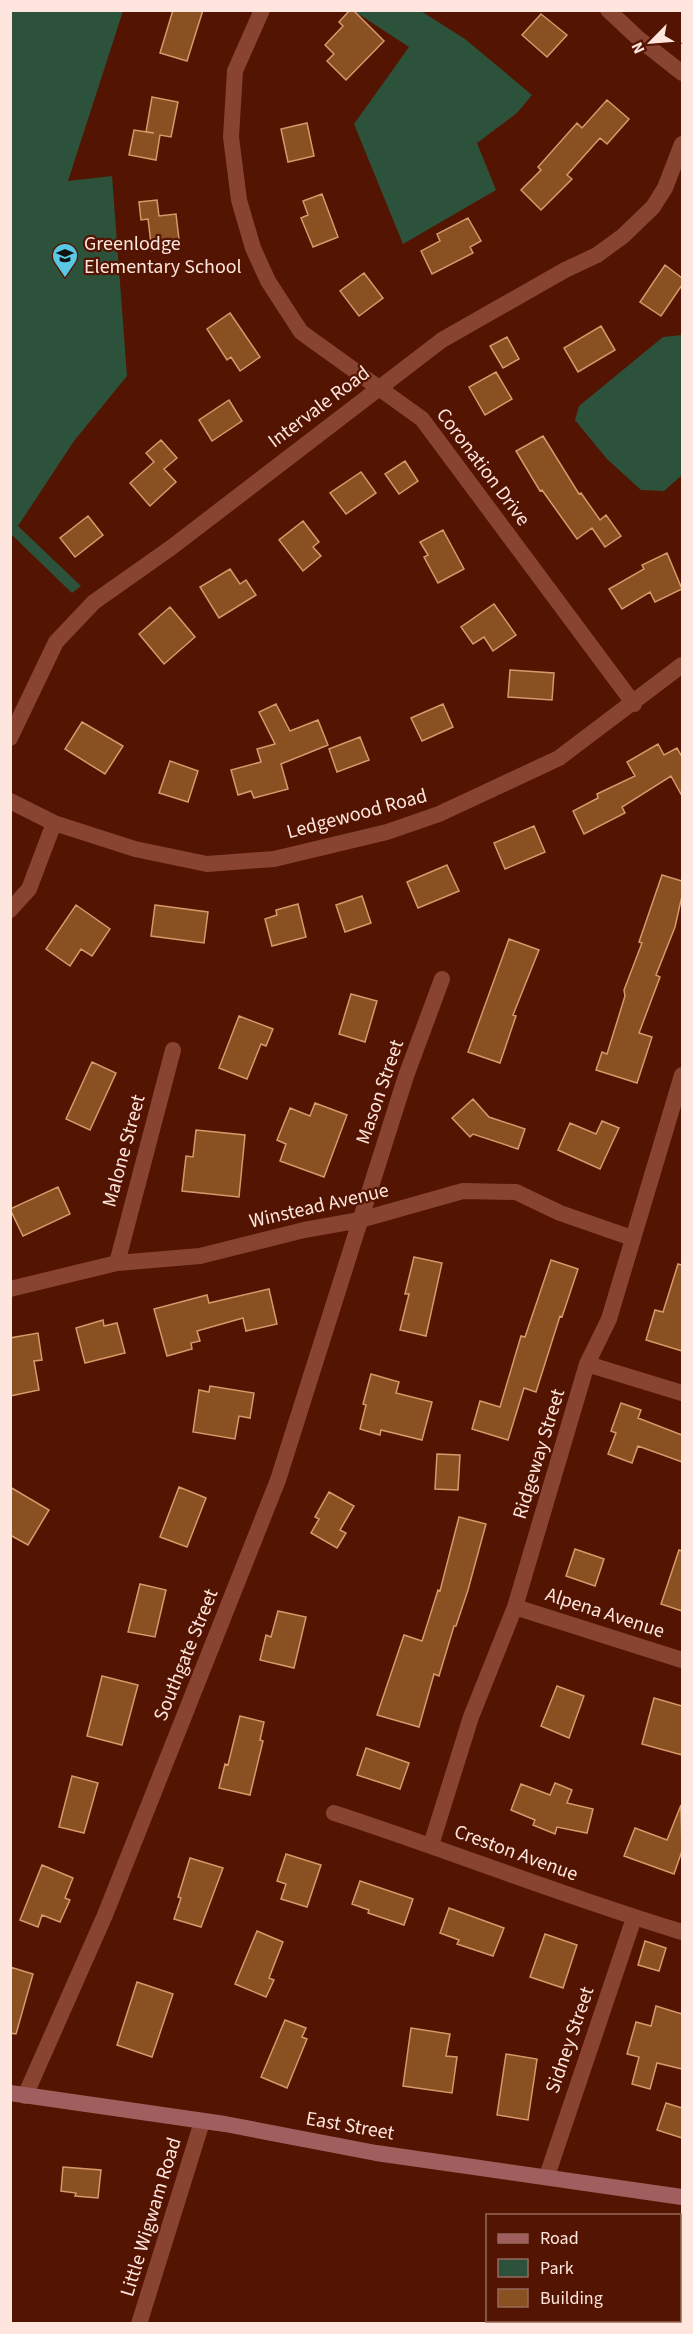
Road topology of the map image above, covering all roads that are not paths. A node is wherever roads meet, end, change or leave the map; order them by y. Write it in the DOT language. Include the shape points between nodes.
graph roads {
  1 [pos="262,10"];
  2 [pos="608,10"];
  3 [pos="682,73"];
  4 [pos="682,144"];
  5 [pos="665,188"];
  6 [pos="682,191"];
  7 [pos="379,388"];
  8 [pos="682,665"];
  9 [pos="634,704"];
  10 [pos="10,738"];
  11 [pos="10,801"];
  12 [pos="54,823"];
  13 [pos="10,910"];
  14 [pos="442,979"];
  15 [pos="173,1050"];
  16 [pos="682,1075"];
  17 [pos="677,1112"];
  18 [pos="360,1220"];
  19 [pos="632,1238"];
  20 [pos="117,1263"];
  21 [pos="10,1290"];
  22 [pos="587,1364"];
  23 [pos="682,1393"];
  24 [pos="515,1607"];
  25 [pos="682,1660"];
  26 [pos="334,1813"];
  27 [pos="431,1845"];
  28 [pos="634,1918"];
  29 [pos="682,1932"];
  30 [pos="18,2094"];
  31 [pos="202,2122"];
  32 [pos="547,2176"];
  33 [pos="682,2197"];
  34 [pos="139,2324"];
  1 -- 7 [label="street, Coronation Drive" via="235,71 231,137 239,200 253,249 268,281 301,332"];
  2 -- 3 [label="street"];
  4 -- 5 [label="street, Intervale Road"];
  5 -- 6 [label="street"];
  5 -- 7 [label="street, Intervale Road" via="623,236 597,255 442,340"];
  7 -- 9 [label="street, Coronation Drive" via="422,419"];
  7 -- 10 [label="street, Intervale Road" via="94,602 56,642"];
  8 -- 9 [label="street, Ledgewood Road"];
  9 -- 12 [label="street, Ledgewood Road" via="559,758 439,814 387,832 274,859 207,864 135,849"];
  11 -- 12 [label="street, Ledgewood Road"];
  12 -- 13 [label="street" via="29,889"];
  14 -- 18 [label="street, Mason Street"];
  15 -- 20 [label="street, Malone Street"];
  16 -- 17 [label="street, Ridgeway Street"];
  17 -- 19 [label="street, Ridgeway Street"];
  18 -- 19 [label="street, Winstead Avenue" via="463,1191 516,1192 560,1213"];
  18 -- 20 [label="street, Winstead Avenue" via="200,1256"];
  18 -- 30 [label="street, Southgate Street" via="278,1480 105,1915"];
  19 -- 22 [label="street, Ridgeway Street" via="609,1319"];
  20 -- 21 [label="street, Winstead Avenue"];
  22 -- 23 [label="street"];
  22 -- 24 [label="street, Ridgeway Street"];
  24 -- 25 [label="street, Alpena Avenue"];
  24 -- 27 [label="street, Ridgeway Street" via="471,1717"];
  26 -- 27 [label="street, Creston Avenue"];
  27 -- 28 [label="street, Creston Avenue"];
  28 -- 29 [label="street, Creston Avenue"];
  28 -- 32 [label="street, Sidney Street"];
  30 -- 31 [label="main road, East Street"];
  31 -- 32 [label="main road, East Street" via="376,2153"];
  31 -- 34 [label="street, Little Wigwam Road"];
  32 -- 33 [label="main road, East Street"];
}
